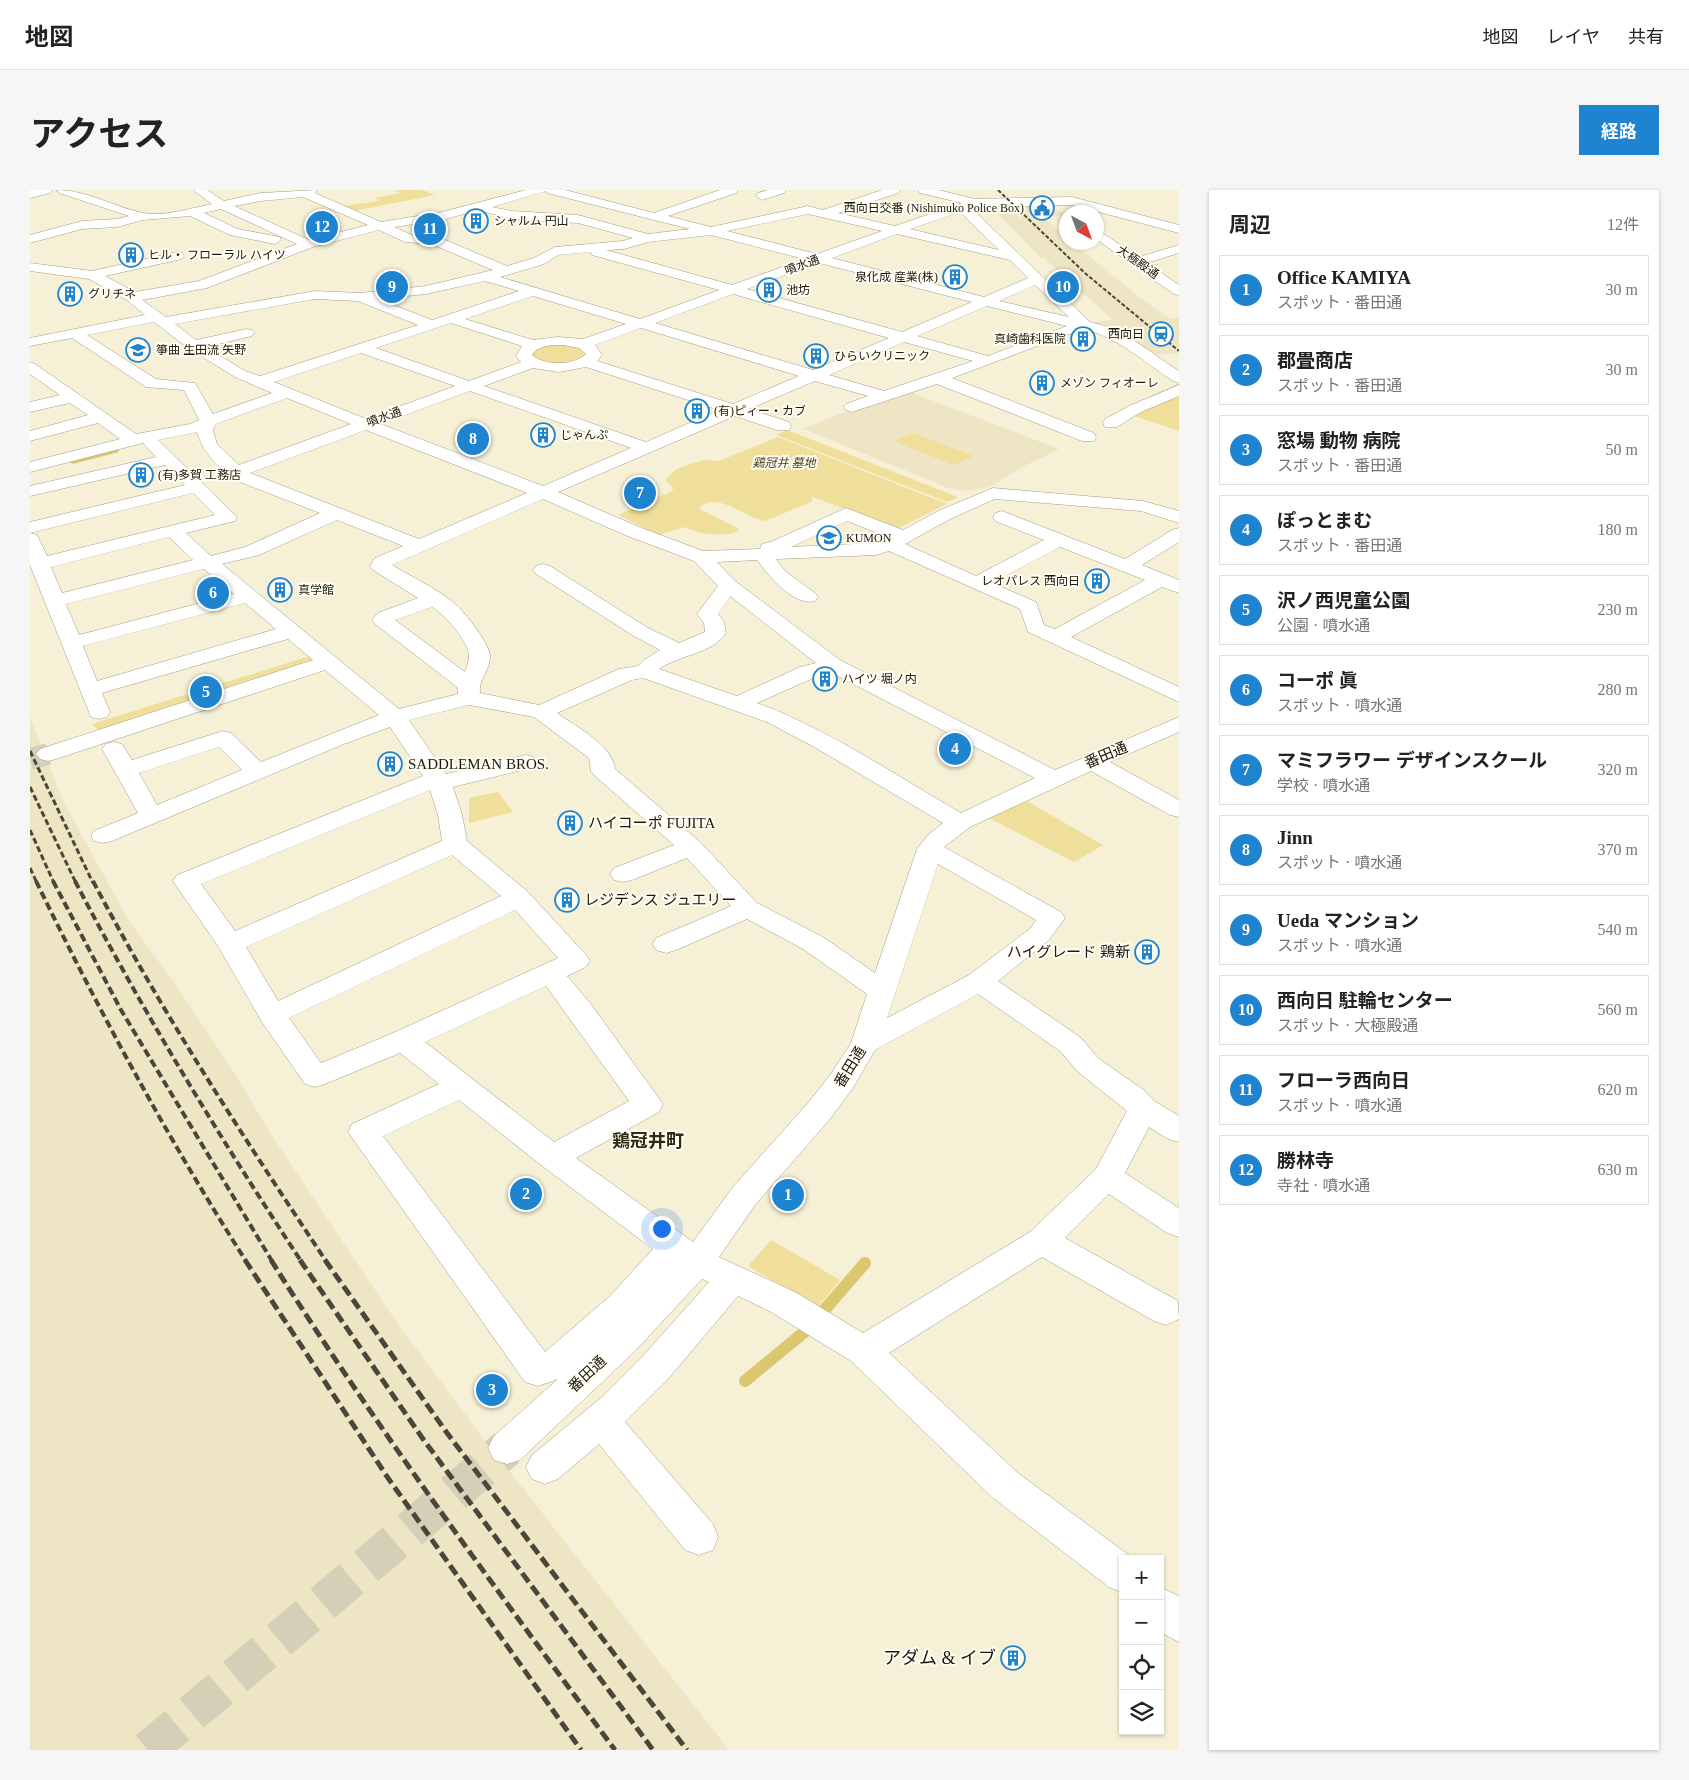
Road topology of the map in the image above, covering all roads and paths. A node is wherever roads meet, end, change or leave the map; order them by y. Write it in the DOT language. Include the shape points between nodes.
graph roads {
  1 [pos="36,190"];
  2 [pos="46,190"];
  3 [pos="63,190"];
  4 [pos="199,190"];
  5 [pos="540,190"];
  6 [pos="551,190"];
  7 [pos="732,190"];
  8 [pos="780,190"];
  9 [pos="894,190"];
  10 [pos="924,190"];
  11 [pos="977,190"];
  12 [pos="1045,190"];
  13 [pos="308,191"];
  14 [pos="30,192"];
  15 [pos="762,196"];
  16 [pos="1056,200"];
  17 [pos="474,202"];
  18 [pos="101,204"];
  19 [pos="975,204"];
  20 [pos="221,205"];
  21 [pos="1062,205"];
  22 [pos="75,210"];
  23 [pos="192,212"];
  24 [pos="826,213"];
  25 [pos="144,216"];
  26 [pos="656,216"];
  27 [pos="37,223"];
  28 [pos="379,226"];
  29 [pos="63,229"];
  30 [pos="1179,229"];
  31 [pos="619,230"];
  32 [pos="897,230"];
  33 [pos="711,231"];
  34 [pos="646,238"];
  35 [pos="30,239"];
  36 [pos="1104,239"];
  37 [pos="303,242"];
  38 [pos="584,248"];
  39 [pos="1179,249"];
  40 [pos="177,256"];
  41 [pos="1014,257"];
  42 [pos="818,259"];
  43 [pos="1138,262"];
  44 [pos="30,267"];
  45 [pos="506,271"];
  46 [pos="92,275"];
  47 [pos="485,278"];
  48 [pos="220,279"];
  49 [pos="1037,279"];
  50 [pos="239,284"];
  51 [pos="733,290"];
  52 [pos="1178,290"];
  53 [pos="534,291"];
  54 [pos="265,292"];
  55 [pos="133,297"];
  56 [pos="360,297"];
  57 [pos="289,299"];
  58 [pos="985,302"];
  59 [pos="452,319"];
  60 [pos="160,320"];
  61 [pos="641,323"];
  62 [pos="1084,324"];
  63 [pos="432,325"];
  64 [pos="74,333"];
  65 [pos="247,333"];
  66 [pos="904,336"];
  67 [pos="30,342"];
  68 [pos="584,344"];
  69 [pos="194,345"];
  70 [pos="533,345"];
  71 [pos="361,348"];
  72 [pos="989,361"];
  73 [pos="532,362"];
  74 [pos="586,362"];
  75 [pos="30,367"];
  76 [pos="814,375"];
  77 [pos="937,378"];
  78 [pos="1179,378"];
  79 [pos="37,379"];
  80 [pos="258,382"];
  81 [pos="468,386"];
  82 [pos="1179,390"];
  83 [pos="287,393"];
  84 [pos="73,396"];
  85 [pos="883,396"];
  86 [pos="30,407"];
  87 [pos="852,407"];
  88 [pos="733,410"];
  89 [pos="101,417"];
  90 [pos="209,422"];
  91 [pos="1111,423"];
  92 [pos="364,424"];
  93 [pos="783,426"];
  94 [pos="30,436"];
  95 [pos="1088,437"];
  96 [pos="140,438"];
  97 [pos="644,447"];
  98 [pos="169,459"];
  99 [pos="30,467"];
  100 [pos="236,472"];
  101 [pos="197,487"];
  102 [pos="30,491"];
  103 [pos="542,492"];
  104 [pos="334,514"];
  105 [pos="1002,517"];
  106 [pos="1179,517"];
  107 [pos="30,528"];
  108 [pos="173,531"];
  109 [pos="1179,534"];
  110 [pos="30,539"];
  111 [pos="1059,540"];
  112 [pos="898,541"];
  113 [pos="418,545"];
  114 [pos="763,555"];
  115 [pos="701,557"];
  116 [pos="736,557"];
  117 [pos="207,562"];
  118 [pos="39,564"];
  119 [pos="1126,567"];
  120 [pos="543,570"];
  121 [pos="1170,583"];
  122 [pos="977,584"];
  123 [pos="728,585"];
  124 [pos="249,596"];
  125 [pos="808,597"];
  126 [pos="434,599"];
  127 [pos="54,601"];
  128 [pos="455,616"];
  129 [pos="292,631"];
  130 [pos="484,633"];
  131 [pos="1056,637"];
  132 [pos="70,644"];
  133 [pos="678,651"];
  134 [pos="329,662"];
  135 [pos="832,665"];
  136 [pos="645,671"];
  137 [pos="90,690"];
  138 [pos="468,691"];
  139 [pos="1179,695"];
  140 [pos="740,703"];
  141 [pos="99,712"];
  142 [pos="541,712"];
  143 [pos="395,717"];
  144 [pos="1179,724"];
  145 [pos="114,749"];
  146 [pos="48,754"];
  147 [pos="526,762"];
  148 [pos="1092,762"];
  149 [pos="126,770"];
  150 [pos="257,771"];
  151 [pos="1053,778"];
  152 [pos="438,781"];
  153 [pos="1179,810"];
  154 [pos="151,815"];
  155 [pos="961,823"];
  156 [pos="103,836"];
  157 [pos="456,844"];
  158 [pos="691,847"];
  159 [pos="930,849"];
  160 [pos="623,874"];
  161 [pos="519,898"];
  162 [pos="748,909"];
  163 [pos="230,944"];
  164 [pos="666,944"];
  165 [pos="551,974"];
  166 [pos="979,981"];
  167 [pos="882,990"];
  168 [pos="272,1015"];
  169 [pos="403,1040"];
  170 [pos="866,1043"];
  171 [pos="462,1086"];
  172 [pos="1143,1109"];
  173 [pos="1179,1131"];
  174 [pos="552,1157"];
  175 [pos="1107,1177"];
  176 [pos="1179,1224"];
  177 [pos="1042,1240"];
  178 [pos="686,1255"];
  179 [pos="732,1279"];
  180 [pos="1166,1311"];
  181 [pos="863,1352"];
  182 [pos="601,1420"];
  183 [pos="507,1448"];
  184 [pos="545,1467"];
  185 [pos="699,1537"];
  186 [pos="1119,1571"];
  187 [pos="1164,1609"];
  188 [pos="1179,1622"];
  1 -- 14 [label="street"];
  2 -- 14 [label="street"];
  3 -- 18 [label="street"];
  4 -- 20 [label="street"];
  5 -- 17 [label="street" via="492,203"];
  6 -- 26 [label="street"];
  7 -- 26 [label="street"];
  8 -- 15 [label="street"];
  9 -- 24 [label="street"];
  10 -- 19 [label="street"];
  11 -- 19 [label="street"];
  12 -- 16 [label="street"];
  13 -- 20 [label="street"];
  13 -- 28 [label="street"];
  16 -- 19 [label="street, 噴水通"];
  16 -- 21 [label="street"];
  16 -- 30 [label="street, 噴水通" via="1080,202"];
  17 -- 28 [label="street" via="443,216"];
  17 -- 31 [label="street" via="512,215 575,218"];
  18 -- 22 [label="street"];
  18 -- 25 [label="street"];
  19 -- 32 [label="street, 噴水通"];
  19 -- 41 [label="street"];
  20 -- 23 [label="street"];
  20 -- 37 [label="street"];
  23 -- 25 [label="street"];
  23 -- 37 [label="street" via="240,234"];
  24 -- 32 [label="street"];
  24 -- 33 [label="street" via="808,210"];
  25 -- 29 [label="street" via="117,223"];
  26 -- 31 [label="street"];
  26 -- 33 [label="street"];
  27 -- 29 [label="street"];
  28 -- 37 [label="street"];
  28 -- 45 [label="street" via="410,239 433,240"];
  29 -- 35 [label="street"];
  31 -- 34 [label="street"];
  32 -- 41 [label="street"];
  32 -- 42 [label="street, 噴水通"];
  33 -- 34 [label="street"];
  33 -- 42 [label="street"];
  34 -- 38 [label="street" via="624,245"];
  36 -- 43 [label="street, 大極殿通"];
  37 -- 48 [label="street"];
  38 -- 45 [label="street" via="550,253 539,261"];
  38 -- 51 [label="street"];
  39 -- 43 [label="street"];
  40 -- 46 [label="street"];
  41 -- 49 [label="street"];
  42 -- 51 [label="street, 噴水通"];
  42 -- 58 [label="street"];
  43 -- 52 [label="street, 大極殿通"];
  44 -- 46 [label="street"];
  45 -- 47 [label="street"];
  46 -- 55 [label="street"];
  47 -- 53 [label="street"];
  47 -- 56 [label="street" via="426,290"];
  48 -- 50 [label="street"];
  48 -- 55 [label="street"];
  49 -- 58 [label="street"];
  49 -- 62 [label="street"];
  51 -- 61 [label="street, 噴水通"];
  51 -- 66 [label="street"];
  53 -- 59 [label="street"];
  53 -- 61 [label="street"];
  54 -- 57 [label="street"];
  55 -- 60 [label="street" via="135,302"];
  56 -- 57 [label="street" via="307,295"];
  56 -- 63 [label="street"];
  57 -- 60 [label="street"];
  58 -- 62 [label="street"];
  58 -- 66 [label="street"];
  59 -- 63 [label="street"];
  59 -- 70 [label="street"];
  60 -- 64 [label="street"];
  60 -- 69 [label="street"];
  61 -- 68 [label="street, 噴水通"];
  61 -- 76 [label="street"];
  62 -- 72 [label="street"];
  62 -- 78 [label="street" via="1118,336"];
  63 -- 71 [label="street"];
  64 -- 67 [label="street"];
  64 -- 90 [label="street" via="152,384 189,386"];
  65 -- 69 [label="street"];
  66 -- 72 [label="street"];
  66 -- 76 [label="street"];
  68 -- 70 [label="street" via="558,341"];
  68 -- 74 [label="street" via="594,351 592,359"];
  69 -- 80 [label="street"];
  70 -- 73 [label="street" via="527,348 524,356"];
  71 -- 80 [label="street"];
  71 -- 81 [label="street"];
  72 -- 77 [label="street"];
  73 -- 74 [label="street" via="553,367"];
  73 -- 81 [label="street, 噴水通"];
  74 -- 88 [label="street"];
  75 -- 79 [label="street"];
  76 -- 85 [label="street"];
  76 -- 88 [label="street"];
  77 -- 85 [label="street"];
  77 -- 95 [label="street"];
  79 -- 84 [label="street"];
  80 -- 83 [label="street"];
  81 -- 92 [label="street, 噴水通"];
  81 -- 97 [label="street"];
  82 -- 91 [label="street"];
  83 -- 90 [label="street"];
  83 -- 92 [label="street"];
  84 -- 86 [label="street"];
  84 -- 89 [label="street"];
  85 -- 87 [label="street"];
  88 -- 93 [label="street"];
  88 -- 97 [label="street"];
  89 -- 94 [label="street"];
  89 -- 96 [label="street"];
  90 -- 96 [label="street"];
  90 -- 100 [label="street" via="205,430 209,445"];
  92 -- 100 [label="street, 噴水通"];
  92 -- 103 [label="street"];
  96 -- 98 [label="street"];
  96 -- 99 [label="street"];
  97 -- 103 [label="street"];
  98 -- 101 [label="street"];
  98 -- 102 [label="street"];
  100 -- 104 [label="street"];
  101 -- 107 [label="street"];
  101 -- 108 [label="street" via="228,517"];
  103 -- 113 [label="street"];
  103 -- 115 [label="street"];
  104 -- 113 [label="street"];
  104 -- 117 [label="street" via="265,546"];
  105 -- 111 [label="street"];
  106 -- 112 [label="street" via="1142,506 1000,492 974,500"];
  108 -- 117 [label="street"];
  108 -- 118 [label="street"];
  109 -- 119 [label="street"];
  110 -- 118 [label="street"];
  111 -- 119 [label="street"];
  111 -- 122 [label="street"];
  112 -- 114 [label="street" via="858,551"];
  112 -- 116 [label="street" via="846,514 780,545"];
  112 -- 122 [label="street"];
  113 -- 126 [label="street" via="382,562 380,566"];
  114 -- 116 [label="street"];
  114 -- 125 [label="street" via="778,576"];
  115 -- 116 [label="street"];
  115 -- 123 [label="street"];
  117 -- 124 [label="street"];
  117 -- 127 [label="street"];
  118 -- 127 [label="street"];
  119 -- 121 [label="street"];
  120 -- 133 [label="street" via="641,632"];
  121 -- 131 [label="street"];
  122 -- 131 [label="street" via="1029,606 1035,628"];
  123 -- 133 [label="street" via="707,614 714,622 716,633"];
  123 -- 135 [label="street"];
  124 -- 129 [label="street"];
  124 -- 132 [label="street"];
  126 -- 128 [label="street"];
  126 -- 138 [label="street" via="382,620"];
  127 -- 132 [label="street"];
  128 -- 130 [label="street"];
  128 -- 138 [label="street" via="475,642 480,656"];
  129 -- 134 [label="street"];
  129 -- 137 [label="street"];
  131 -- 139 [label="street"];
  132 -- 137 [label="street"];
  133 -- 136 [label="street"];
  134 -- 143 [label="street"];
  134 -- 146 [label="street"];
  135 -- 140 [label="street" via="808,672"];
  135 -- 151 [label="street"];
  136 -- 140 [label="street"];
  136 -- 142 [label="street" via="627,674"];
  137 -- 141 [label="street"];
  138 -- 142 [label="street"];
  138 -- 143 [label="street"];
  140 -- 155 [label="street" via="824,743"];
  142 -- 158 [label="street" via="599,754 603,771"];
  143 -- 150 [label="street"];
  143 -- 152 [label="street"];
  144 -- 148 [label="street, 番田通"];
  145 -- 149 [label="street"];
  147 -- 152 [label="street"];
  148 -- 151 [label="street, 番田通"];
  148 -- 153 [label="street"];
  149 -- 150 [label="street" via="223,738"];
  149 -- 154 [label="street"];
  150 -- 154 [label="street"];
  151 -- 155 [label="street, 番田通"];
  152 -- 157 [label="street"];
  152 -- 163 [label="street" via="186,881"];
  154 -- 156 [label="street"];
  155 -- 159 [label="street, 番田通" via="937,838"];
  157 -- 161 [label="street"];
  157 -- 163 [label="street"];
  158 -- 160 [label="street"];
  158 -- 162 [label="street"];
  159 -- 166 [label="street" via="1052,918 1040,934"];
  159 -- 167 [label="street, 番田通"];
  161 -- 165 [label="street" via="576,961"];
  161 -- 168 [label="street"];
  162 -- 164 [label="street"];
  162 -- 167 [label="street" via="813,943"];
  163 -- 168 [label="street"];
  165 -- 169 [label="street"];
  165 -- 174 [label="street" via="648,1104"];
  166 -- 170 [label="street"];
  166 -- 172 [label="street" via="1070,1044 1088,1064"];
  167 -- 170 [label="street, 番田通"];
  168 -- 169 [label="street" via="315,1077"];
  169 -- 171 [label="street"];
  170 -- 178 [label="street, 番田通" via="819,1111 744,1196"];
  171 -- 174 [label="street"];
  171 -- 178 [label="street" via="363,1132 538,1371 557,1363"];
  172 -- 173 [label="street"];
  172 -- 175 [label="street"];
  174 -- 178 [label="street"];
  175 -- 176 [label="street"];
  175 -- 177 [label="street"];
  177 -- 180 [label="street"];
  177 -- 181 [label="street"];
  178 -- 179 [label="street"];
  178 -- 183 [label="street, 番田通" via="623,1341"];
  179 -- 181 [label="street" via="783,1302"];
  179 -- 182 [label="street" via="655,1368"];
  181 -- 186 [label="street" via="1005,1486"];
  182 -- 184 [label="street"];
  182 -- 185 [label="street"];
  187 -- 188 [label="street"];
}
